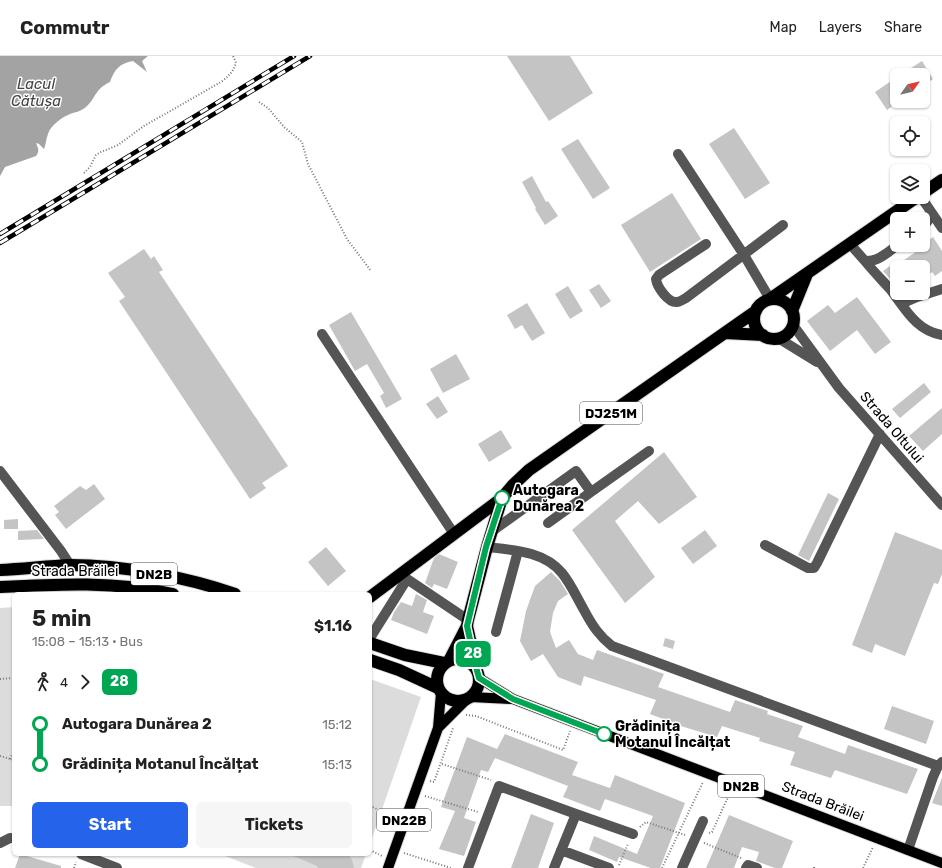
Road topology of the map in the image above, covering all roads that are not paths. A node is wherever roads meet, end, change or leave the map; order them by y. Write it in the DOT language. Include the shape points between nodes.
graph roads {
  1 [pos="678,154"];
  2 [pos="942,180"];
  3 [pos="930,188"];
  4 [pos="907,204"];
  5 [pos="926,204"];
  6 [pos="930,211"];
  7 [pos="783,225"];
  8 [pos="942,228"];
  9 [pos="706,244"];
  10 [pos="850,244"];
  11 [pos="890,250"];
  12 [pos="744,255"];
  13 [pos="865,261"];
  14 [pos="807,274"];
  15 [pos="942,289"];
  16 [pos="770,299"];
  17 [pos="901,304"];
  18 [pos="756,311"];
  19 [pos="792,311"];
  20 [pos="793,325"];
  21 [pos="725,333"];
  22 [pos="322,334"];
  23 [pos="763,335"];
  24 [pos="942,335"];
  25 [pos="778,338"];
  26 [pos="822,366"];
  27 [pos="880,434"];
  28 [pos="649,451"];
  29 [pos="0,471"];
  30 [pos="591,492"];
  31 [pos="502,498"];
  32 [pos="942,505"];
  33 [pos="548,523"];
  34 [pos="491,532"];
  35 [pos="454,534"];
  36 [pos="765,545"];
  37 [pos="486,547"];
  38 [pos="518,550"];
  39 [pos="70,565"];
  40 [pos="0,570"];
  41 [pos="406,575"];
  42 [pos="0,587"];
  43 [pos="160,592"];
  44 [pos="229,592"];
  45 [pos="372,596"];
  46 [pos="467,623"];
  47 [pos="496,632"];
  48 [pos="372,634"];
  49 [pos="372,644"];
  50 [pos="372,661"];
  51 [pos="447,661"];
  52 [pos="478,672"];
  53 [pos="440,691"];
  54 [pos="469,698"];
  55 [pos="513,699"];
  56 [pos="438,728"];
  57 [pos="940,764"];
  58 [pos="576,814"];
  59 [pos="703,821"];
  60 [pos="633,834"];
  61 [pos="12,838"];
  62 [pos="0,843"];
  63 [pos="561,850"];
  64 [pos="908,850"];
  65 [pos="87,856"];
  66 [pos="942,863"];
  67 [pos="118,868"];
  68 [pos="388,868"];
  69 [pos="468,868"];
  70 [pos="554,868"];
  71 [pos="609,868"];
  72 [pos="682,868"];
  1 -- 12 [label="street"];
  2 -- 3 [label="highway"];
  4 -- 10 [label="highway, DJ251M"];
  5 -- 6 [label="street"];
  6 -- 8 [label="street"];
  7 -- 12 [label="street"];
  9 -- 12 [label="street" via="656,279 669,300 677,302 686,298"];
  10 -- 13 [label="street"];
  10 -- 14 [label="highway, DJ251M"];
  11 -- 13 [label="street" via="876,260"];
  12 -- 16 [label="street"];
  13 -- 17 [label="street"];
  14 -- 16 [label="highway, DJ251M"];
  14 -- 19 [label="highway"];
  15 -- 17 [label="street"];
  16 -- 18 [label="highway, DJ251M" via="760,304"];
  16 -- 19 [label="highway" via="783,301"];
  17 -- 24 [label="street" via="912,319 925,330"];
  18 -- 21 [label="highway, DJ251M"];
  18 -- 23 [label="highway" via="755,324"];
  19 -- 20 [label="highway"];
  20 -- 25 [label="highway" via="787,333"];
  20 -- 26 [label="street, Strada Oltului"];
  21 -- 23 [label="highway"];
  21 -- 31 [label="highway, DJ251M" via="530,470 512,485"];
  22 -- 35 [label="street"];
  23 -- 25 [label="highway"];
  25 -- 26 [label="street, Strada Oltului"];
  26 -- 27 [label="street, Strada Oltului"];
  27 -- 32 [label="street, Strada Oltului"];
  27 -- 36 [label="street" via="814,568 808,568"];
  28 -- 30 [label="street"];
  29 -- 39 [label="street"];
  30 -- 33 [label="street"];
  30 -- 34 [label="street" via="576,471"];
  31 -- 34 [label="highway, DJ251M"];
  31 -- 35 [label="highway, DJ251M"];
  34 -- 37 [label="highway, DJ251M"];
  35 -- 41 [label="highway, DJ251M"];
  37 -- 38 [label="street"];
  37 -- 46 [label="highway, DJ251M"];
  38 -- 47 [label="street"];
  38 -- 57 [label="street" via="552,563 561,572 598,634 612,646"];
  39 -- 40 [label="highway, Strada Brăilei / DN2B"];
  39 -- 44 [label="highway, Strada Brăilei / DN2B" via="166,576"];
  41 -- 45 [label="highway, DJ251M"];
  41 -- 46 [label="street"];
  41 -- 48 [label="street"];
  42 -- 43 [label="highway, Strada Brăilei / DN2B" via="63,583 116,585"];
  46 -- 51 [label="highway, DJ251M"];
  46 -- 52 [label="highway, DJ251M"];
  49 -- 51 [label="highway, Strada Brăilei / DN2B" via="405,655"];
  50 -- 53 [label="highway, Strada Brăilei / DN2B" via="399,670"];
  51 -- 52 [label="highway, Strada Brăilei / DN2B" via="459,658 468,661"];
  51 -- 53 [label="highway" via="437,675 436,682"];
  52 -- 54 [label="highway" via="479,685"];
  52 -- 55 [label="main road, Strada Brăilei / DN2B"];
  53 -- 54 [label="highway, Strada Brăilei / DN2B" via="453,701"];
  53 -- 56 [label="main road, DN22B"];
  54 -- 55 [label="main road, Strada Brăilei / DN2B"];
  54 -- 56 [label="main road, DN22B"];
  55 -- 64 [label="main road, Strada Brăilei / DN2B"];
  56 -- 68 [label="main road, DN22B"];
  57 -- 64 [label="street" via="933,777"];
  58 -- 60 [label="street"];
  58 -- 63 [label="street"];
  58 -- 69 [label="street" via="499,786"];
  59 -- 72 [label="street"];
  61 -- 62 [label="street"];
  63 -- 70 [label="street"];
  63 -- 71 [label="street"];
  64 -- 66 [label="main road, Strada Brăilei / DN2B"];
  65 -- 67 [label="street"];
}
